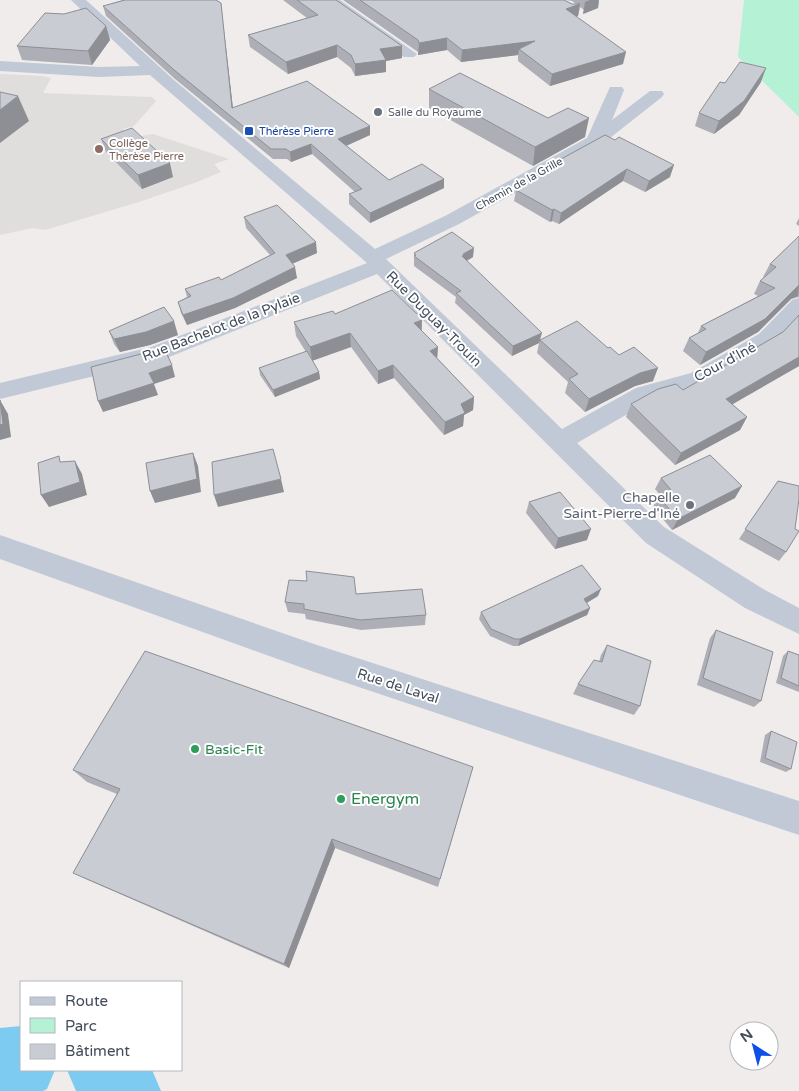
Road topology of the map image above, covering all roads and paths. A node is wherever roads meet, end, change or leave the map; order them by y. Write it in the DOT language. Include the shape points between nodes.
graph roads {
  1 [pos="78,0"];
  2 [pos="331,0"];
  3 [pos="409,54"];
  4 [pos="0,66"];
  5 [pos="47,70"];
  6 [pos="154,70"];
  7 [pos="168,82"];
  8 [pos="616,90"];
  9 [pos="656,94"];
  10 [pos="595,141"];
  11 [pos="376,262"];
  12 [pos="799,305"];
  13 [pos="0,391"];
  14 [pos="559,442"];
  15 [pos="0,547"];
  16 [pos="799,622"];
  17 [pos="799,818"];
  1 -- 6 [label="street, Rue Duguay-Trouin"];
  2 -- 3 [label="street"];
  4 -- 5 [label="street"];
  5 -- 6 [label="street"];
  5 -- 7 [label="street" via="61,80"];
  6 -- 7 [label="street, Rue Duguay-Trouin"];
  7 -- 11 [label="street, Rue Duguay-Trouin"];
  8 -- 10 [label="street"];
  9 -- 10 [label="street, Chemin de la Grille"];
  10 -- 11 [label="street, Chemin de la Grille"];
  11 -- 13 [label="street, Rue Bachelot de la Pylaie" via="156,354"];
  11 -- 14 [label="street, Rue Duguay-Trouin"];
  12 -- 14 [label="street, Cour d'Iné" via="768,339 706,375 644,394"];
  14 -- 16 [label="street, Rue Duguay-Trouin" via="655,535 755,599"];
  15 -- 17 [label="street, Rue de Laval" via="314,658"];
}
